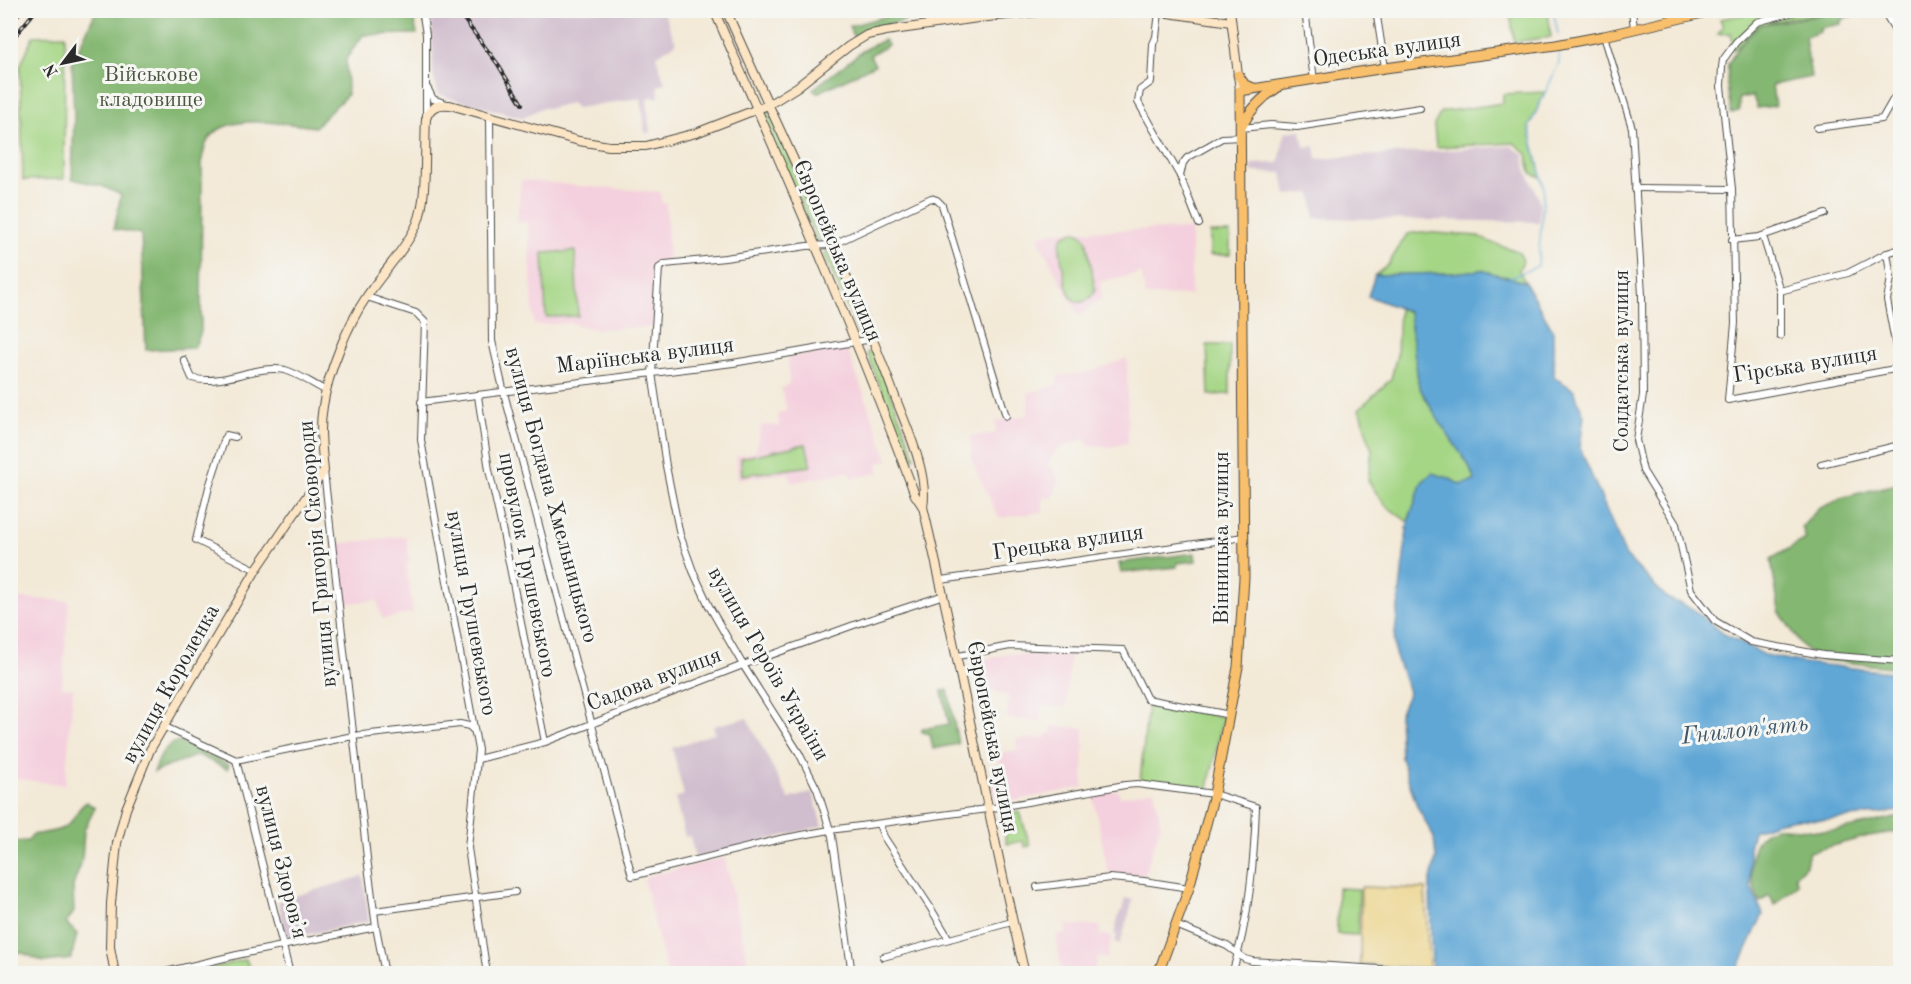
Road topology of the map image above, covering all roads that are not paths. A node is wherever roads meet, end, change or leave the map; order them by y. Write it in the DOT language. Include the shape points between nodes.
graph roads {
  1 [pos="422,10"];
  2 [pos="714,10"];
  3 [pos="726,10"];
  4 [pos="1057,10"];
  5 [pos="1147,10"];
  6 [pos="1230,10"];
  7 [pos="1305,10"];
  8 [pos="1376,10"];
  9 [pos="1632,10"];
  10 [pos="1672,10"];
  11 [pos="1716,10"];
  12 [pos="1801,10"];
  13 [pos="1883,10"];
  14 [pos="1038,11"];
  15 [pos="1159,12"];
  16 [pos="1170,12"];
  17 [pos="1668,21"];
  18 [pos="1232,22"];
  19 [pos="1634,29"];
  20 [pos="1605,36"];
  21 [pos="1900,38"];
  22 [pos="1385,68"];
  23 [pos="1238,75"];
  24 [pos="1314,80"];
  25 [pos="426,85"];
  26 [pos="1283,85"];
  27 [pos="1256,89"];
  28 [pos="1900,92"];
  29 [pos="1240,96"];
  30 [pos="1260,100"];
  31 [pos="450,105"];
  32 [pos="768,105"];
  33 [pos="1420,108"];
  34 [pos="756,111"];
  35 [pos="490,116"];
  36 [pos="426,119"];
  37 [pos="1816,128"];
  38 [pos="1241,133"];
  39 [pos="1180,176"];
  40 [pos="1635,188"];
  41 [pos="1732,189"];
  42 [pos="1825,213"];
  43 [pos="1199,224"];
  44 [pos="1763,236"];
  45 [pos="1732,240"];
  46 [pos="816,245"];
  47 [pos="832,245"];
  48 [pos="1900,249"];
  49 [pos="1887,253"];
  50 [pos="1780,291"];
  51 [pos="367,297"];
  52 [pos="1780,336"];
  53 [pos="872,339"];
  54 [pos="857,342"];
  55 [pos="184,360"];
  56 [pos="1900,368"];
  57 [pos="652,373"];
  58 [pos="327,391"];
  59 [pos="504,393"];
  60 [pos="478,396"];
  61 [pos="421,402"];
  62 [pos="1006,416"];
  63 [pos="236,437"];
  64 [pos="1900,445"];
  65 [pos="1821,464"];
  66 [pos="324,471"];
  67 [pos="923,507"];
  68 [pos="1244,537"];
  69 [pos="256,570"];
  70 [pos="941,580"];
  71 [pos="944,595"];
  72 [pos="958,656"];
  73 [pos="1900,661"];
  74 [pos="743,665"];
  75 [pos="1230,715"];
  76 [pos="593,723"];
  77 [pos="165,727"];
  78 [pos="473,730"];
  79 [pos="353,736"];
  80 [pos="546,742"];
  81 [pos="478,759"];
  82 [pos="236,760"];
  83 [pos="1214,794"];
  84 [pos="987,809"];
  85 [pos="879,824"];
  86 [pos="830,830"];
  87 [pos="1037,887"];
  88 [pos="1189,888"];
  89 [pos="515,892"];
  90 [pos="475,897"];
  91 [pos="374,911"];
  92 [pos="1012,922"];
  93 [pos="1176,925"];
  94 [pos="376,927"];
  95 [pos="949,939"];
  96 [pos="283,946"];
  97 [pos="1239,953"];
  98 [pos="883,957"];
  99 [pos="1427,972"];
  100 [pos="115,974"];
  101 [pos="157,974"];
  102 [pos="290,974"];
  103 [pos="385,974"];
  104 [pos="487,974"];
  105 [pos="852,974"];
  106 [pos="1025,974"];
  107 [pos="1158,974"];
  108 [pos="1232,974"];
  1 -- 25 [label="street, вулиця Григорія Сковороди"];
  2 -- 34 [label="main road, Європейська вулиця"];
  3 -- 32 [label="main road, Європейська вулиця"];
  4 -- 14 [label="main road"];
  5 -- 15 [label="main road"];
  6 -- 18 [label="main road"];
  7 -- 24 [label="street"];
  8 -- 22 [label="street"];
  9 -- 19 [label="street"];
  10 -- 17 [label="street"];
  11 -- 17 [label="main road, Одеська вулиця"];
  12 -- 41 [label="street, Гірська вулиця" via="1756,22 1723,60 1721,86"];
  13 -- 21 [label="street"];
  14 -- 32 [label="main road" via="867,35"];
  15 -- 16 [label="main road"];
  15 -- 39 [label="street" via="1151,81 1137,98"];
  16 -- 18 [label="main road"];
  17 -- 19 [label="main road, Одеська вулиця"];
  18 -- 23 [label="main road"];
  19 -- 20 [label="main road, Одеська вулиця"];
  20 -- 22 [label="main road, Одеська вулиця"];
  20 -- 40 [label="street, Солдатська вулиця" via="1632,128"];
  22 -- 24 [label="main road, Одеська вулиця"];
  23 -- 27 [label="main road" via="1245,85"];
  23 -- 29 [label="main road"];
  24 -- 26 [label="main road, Одеська вулиця"];
  25 -- 31 [label="street" via="433,99"];
  25 -- 36 [label="street, вулиця Григорія Сковороди"];
  26 -- 27 [label="main road, Одеська вулиця"];
  26 -- 30 [label="main road"];
  27 -- 29 [label="main road, Одеська вулиця"];
  28 -- 37 [label="street" via="1882,119"];
  29 -- 30 [label="main road" via="1244,106"];
  29 -- 38 [label="main road, Вінницька вулиця"];
  30 -- 38 [label="main road"];
  31 -- 35 [label="main road"];
  31 -- 36 [label="main road" via="434,106"];
  32 -- 34 [label="main road"];
  32 -- 47 [label="main road, Європейська вулиця"];
  33 -- 38 [label="street" via="1297,127 1271,125"];
  34 -- 35 [label="main road" via="671,141 627,147 579,141"];
  34 -- 46 [label="main road, Європейська вулиця"];
  35 -- 59 [label="street, вулиця Богдана Хмельницького" via="492,341"];
  36 -- 51 [label="main road, вулиця Григорія Сковороди" via="418,222"];
  38 -- 39 [label="street" via="1222,138 1187,158"];
  38 -- 68 [label="main road, Вінницька вулиця"];
  39 -- 43 [label="street"];
  40 -- 41 [label="street"];
  40 -- 73 [label="street, Солдатська вулиця" via="1643,395 1636,440 1643,471 1676,524 1691,590 1714,621 1751,642 1823,655"];
  41 -- 45 [label="street, Гірська вулиця"];
  42 -- 44 [label="street"];
  44 -- 45 [label="street"];
  44 -- 50 [label="street, Гірська вулиця"];
  45 -- 56 [label="street, Гірська вулиця" via="1735,323 1728,400"];
  46 -- 47 [label="street"];
  46 -- 54 [label="main road, Європейська вулиця"];
  46 -- 57 [label="street, вулиця Героїв України" via="660,266"];
  47 -- 53 [label="main road, Європейська вулиця"];
  47 -- 62 [label="street" via="931,198 937,200 942,205"];
  48 -- 49 [label="street"];
  49 -- 50 [label="street" via="1848,273"];
  49 -- 56 [label="street, Гірська вулиця" via="1891,278 1887,300"];
  50 -- 52 [label="street, Гірська вулиця"];
  51 -- 58 [label="main road, вулиця Григорія Сковороди" via="346,334"];
  51 -- 61 [label="street, вулиця Грушевського" via="416,313 425,322"];
  53 -- 54 [label="street, Маріїнська вулиця"];
  53 -- 67 [label="main road, Європейська вулиця" via="919,460"];
  54 -- 57 [label="street, Маріїнська вулиця"];
  54 -- 67 [label="main road, Європейська вулиця"];
  55 -- 58 [label="street" via="192,378 199,380 268,369 286,370"];
  57 -- 59 [label="street, Маріїнська вулиця"];
  57 -- 74 [label="street, вулиця Героїв України" via="680,535 709,606"];
  58 -- 66 [label="main road, вулиця Григорія Сковороди" via="321,439"];
  59 -- 60 [label="street, Маріїнська вулиця"];
  59 -- 76 [label="street, вулиця Богдана Хмельницького"];
  60 -- 61 [label="street, Маріїнська вулиця"];
  60 -- 80 [label="street, провулок Грушевського" via="489,470"];
  61 -- 78 [label="street, вулиця Грушевського" via="421,440"];
  63 -- 69 [label="street" via="226,435 196,540"];
  64 -- 65 [label="street"];
  66 -- 69 [label="main road, вулиця Короленка"];
  66 -- 79 [label="street, вулиця Григорія Сковороди"];
  67 -- 70 [label="main road, Європейська вулиця"];
  68 -- 70 [label="street, Грецька вулиця"];
  68 -- 75 [label="main road, Вінницька вулиця" via="1244,602"];
  69 -- 77 [label="main road, вулиця Короленка"];
  70 -- 71 [label="main road, Європейська вулиця"];
  71 -- 72 [label="main road, Європейська вулиця"];
  71 -- 74 [label="street, Садова вулиця"];
  72 -- 75 [label="street" via="1010,646 1123,650 1147,699"];
  72 -- 84 [label="main road, Європейська вулиця"];
  74 -- 76 [label="street, Садова вулиця"];
  74 -- 86 [label="street, вулиця Героїв України" via="818,789"];
  75 -- 83 [label="main road, Вінницька вулиця"];
  76 -- 80 [label="street, Садова вулиця"];
  76 -- 86 [label="street, вулиця Богдана Хмельницького" via="632,876"];
  77 -- 82 [label="street"];
  77 -- 100 [label="main road, вулиця Короленка" via="150,750 117,843 111,903"];
  78 -- 79 [label="street" via="460,724"];
  78 -- 81 [label="street, вулиця Грушевського"];
  79 -- 82 [label="street"];
  79 -- 91 [label="street, вулиця Григорія Сковороди"];
  80 -- 81 [label="street, Садова вулиця"];
  81 -- 90 [label="street, вулиця Грушевського" via="468,848"];
  82 -- 96 [label="street, вулиця Здоровʼя"];
  83 -- 84 [label="street" via="1137,784"];
  83 -- 88 [label="main road, Вінницька вулиця"];
  83 -- 97 [label="street" via="1256,807 1250,887"];
  84 -- 85 [label="street"];
  84 -- 92 [label="main road, Європейська вулиця"];
  85 -- 86 [label="street"];
  85 -- 95 [label="street"];
  86 -- 105 [label="street, вулиця Героїв України"];
  87 -- 88 [label="street" via="1110,878"];
  88 -- 93 [label="main road, Вінницька вулиця"];
  89 -- 90 [label="street"];
  90 -- 91 [label="street"];
  90 -- 104 [label="street, вулиця Грушевського"];
  91 -- 94 [label="street, вулиця Григорія Сковороди"];
  92 -- 95 [label="street"];
  92 -- 106 [label="main road, Європейська вулиця"];
  93 -- 97 [label="street"];
  93 -- 107 [label="main road, Вінницька вулиця"];
  94 -- 96 [label="street"];
  94 -- 103 [label="street, вулиця Григорія Сковороди"];
  95 -- 98 [label="street"];
  96 -- 101 [label="street"];
  96 -- 102 [label="street, вулиця Здоровʼя"];
  97 -- 99 [label="street" via="1251,961"];
  97 -- 108 [label="street"];
}
